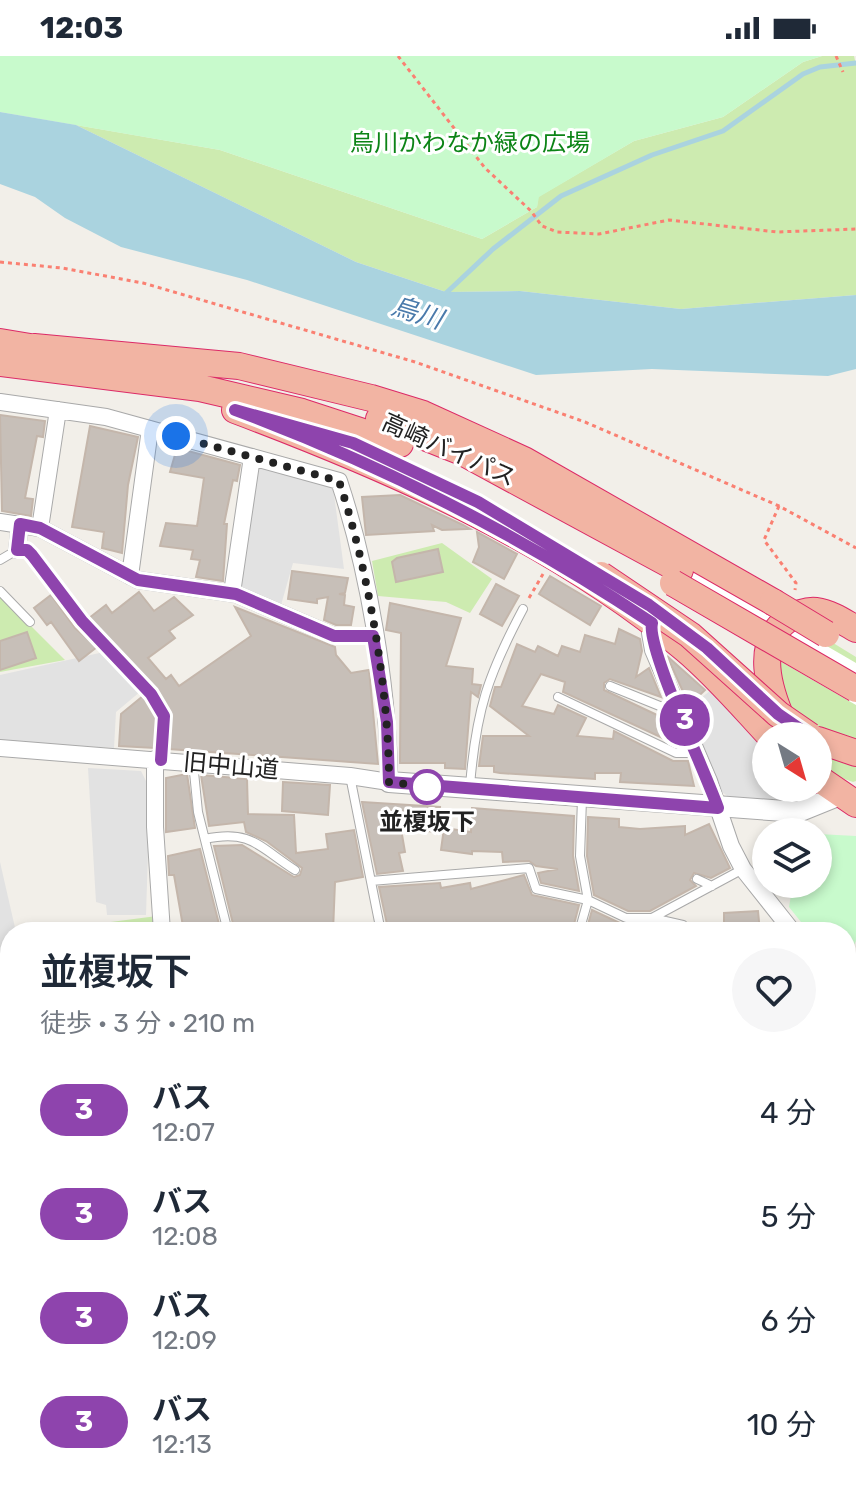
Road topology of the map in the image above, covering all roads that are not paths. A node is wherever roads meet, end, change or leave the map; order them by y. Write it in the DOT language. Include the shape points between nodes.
graph roads {
  1 [pos="0,342"];
  2 [pos="19,359"];
  3 [pos="0,402"];
  4 [pos="58,410"];
  5 [pos="235,410"];
  6 [pos="150,429"];
  7 [pos="252,457"];
  8 [pos="0,522"];
  9 [pos="20,524"];
  10 [pos="40,528"];
  11 [pos="17,550"];
  12 [pos="0,560"];
  13 [pos="130,576"];
  14 [pos="677,577"];
  15 [pos="0,591"];
  16 [pos="232,593"];
  17 [pos="523,609"];
  18 [pos="30,622"];
  19 [pos="652,623"];
  20 [pos="856,629"];
  21 [pos="373,636"];
  22 [pos="856,647"];
  23 [pos="856,672"];
  24 [pos="610,686"];
  25 [pos="856,689"];
  26 [pos="558,697"];
  27 [pos="683,715"];
  28 [pos="756,722"];
  29 [pos="785,722"];
  30 [pos="790,722"];
  31 [pos="832,745"];
  32 [pos="0,748"];
  33 [pos="698,753"];
  34 [pos="856,753"];
  35 [pos="158,760"];
  36 [pos="193,762"];
  37 [pos="358,777"];
  38 [pos="389,782"];
  39 [pos="835,787"];
  40 [pos="469,790"];
  41 [pos="582,798"];
  42 [pos="718,808"];
  43 [pos="205,839"];
  44 [pos="743,869"];
  45 [pos="295,870"];
  46 [pos="697,879"];
  47 [pos="371,881"];
  48 [pos="712,886"];
  49 [pos="588,900"];
  50 [pos="652,918"];
  51 [pos="161,922"];
  52 [pos="226,922"];
  53 [pos="379,922"];
  54 [pos="582,922"];
  55 [pos="670,922"];
  56 [pos="785,922"];
  1 -- 2 [label="highway, 高崎バイパス"];
  2 -- 5 [label="highway"];
  2 -- 14 [label="highway, 高崎バイパス" via="227,377 413,430 535,488"];
  2 -- 22 [label="highway, bridge" via="239,366 423,414 524,460 783,597 826,634"];
  3 -- 4 [label="street"];
  4 -- 6 [label="street"];
  4 -- 10 [label="street"];
  5 -- 19 [label="highway" via="351,455 471,513 552,557"];
  5 -- 30 [label="highway, bridge" via="353,443 478,502 690,635"];
  6 -- 7 [label="street"];
  6 -- 13 [label="street"];
  7 -- 16 [label="street"];
  7 -- 21 [label="street" via="339,481 356,532"];
  8 -- 9 [label="street"];
  9 -- 10 [label="street"];
  9 -- 11 [label="street"];
  10 -- 13 [label="street"];
  11 -- 12 [label="lane"];
  11 -- 35 [label="lane" via="32,555 82,621 151,694 164,716"];
  13 -- 16 [label="street"];
  14 -- 23 [label="highway, 高崎バイパス"];
  14 -- 25 [label="highway, 高崎バイパス, bridge"];
  15 -- 18 [label="lane"];
  16 -- 21 [label="street" via="334,636"];
  17 -- 40 [label="lane" via="477,716"];
  19 -- 27 [label="street" via="653,650"];
  19 -- 28 [label="highway"];
  20 -- 29 [label="highway" via="815,611 792,616 775,629 768,674"];
  21 -- 38 [label="street" via="387,722"];
  24 -- 27 [label="lane"];
  26 -- 33 [label="lane" via="676,753"];
  27 -- 33 [label="street"];
  31 -- 34 [label="highway"];
  32 -- 35 [label="street, 旧中山道"];
  33 -- 42 [label="street"];
  35 -- 36 [label="street, 旧中山道"];
  35 -- 51 [label="street" via="155,827"];
  36 -- 37 [label="street, 旧中山道"];
  36 -- 43 [label="lane"];
  37 -- 38 [label="street, 旧中山道"];
  37 -- 47 [label="lane"];
  38 -- 40 [label="street"];
  39 -- 42 [label="street" via="798,812"];
  40 -- 41 [label="street"];
  41 -- 42 [label="street"];
  41 -- 49 [label="lane" via="580,856"];
  42 -- 44 [label="street"];
  43 -- 45 [label="lane" via="230,834 254,840"];
  43 -- 52 [label="lane"];
  44 -- 48 [label="lane"];
  44 -- 56 [label="street"];
  46 -- 48 [label="lane"];
  47 -- 49 [label="lane" via="529,868 536,889"];
  47 -- 53 [label="lane"];
  48 -- 50 [label="lane"];
  49 -- 50 [label="lane" via="626,918"];
  49 -- 54 [label="lane"];
  50 -- 55 [label="lane"];
}
